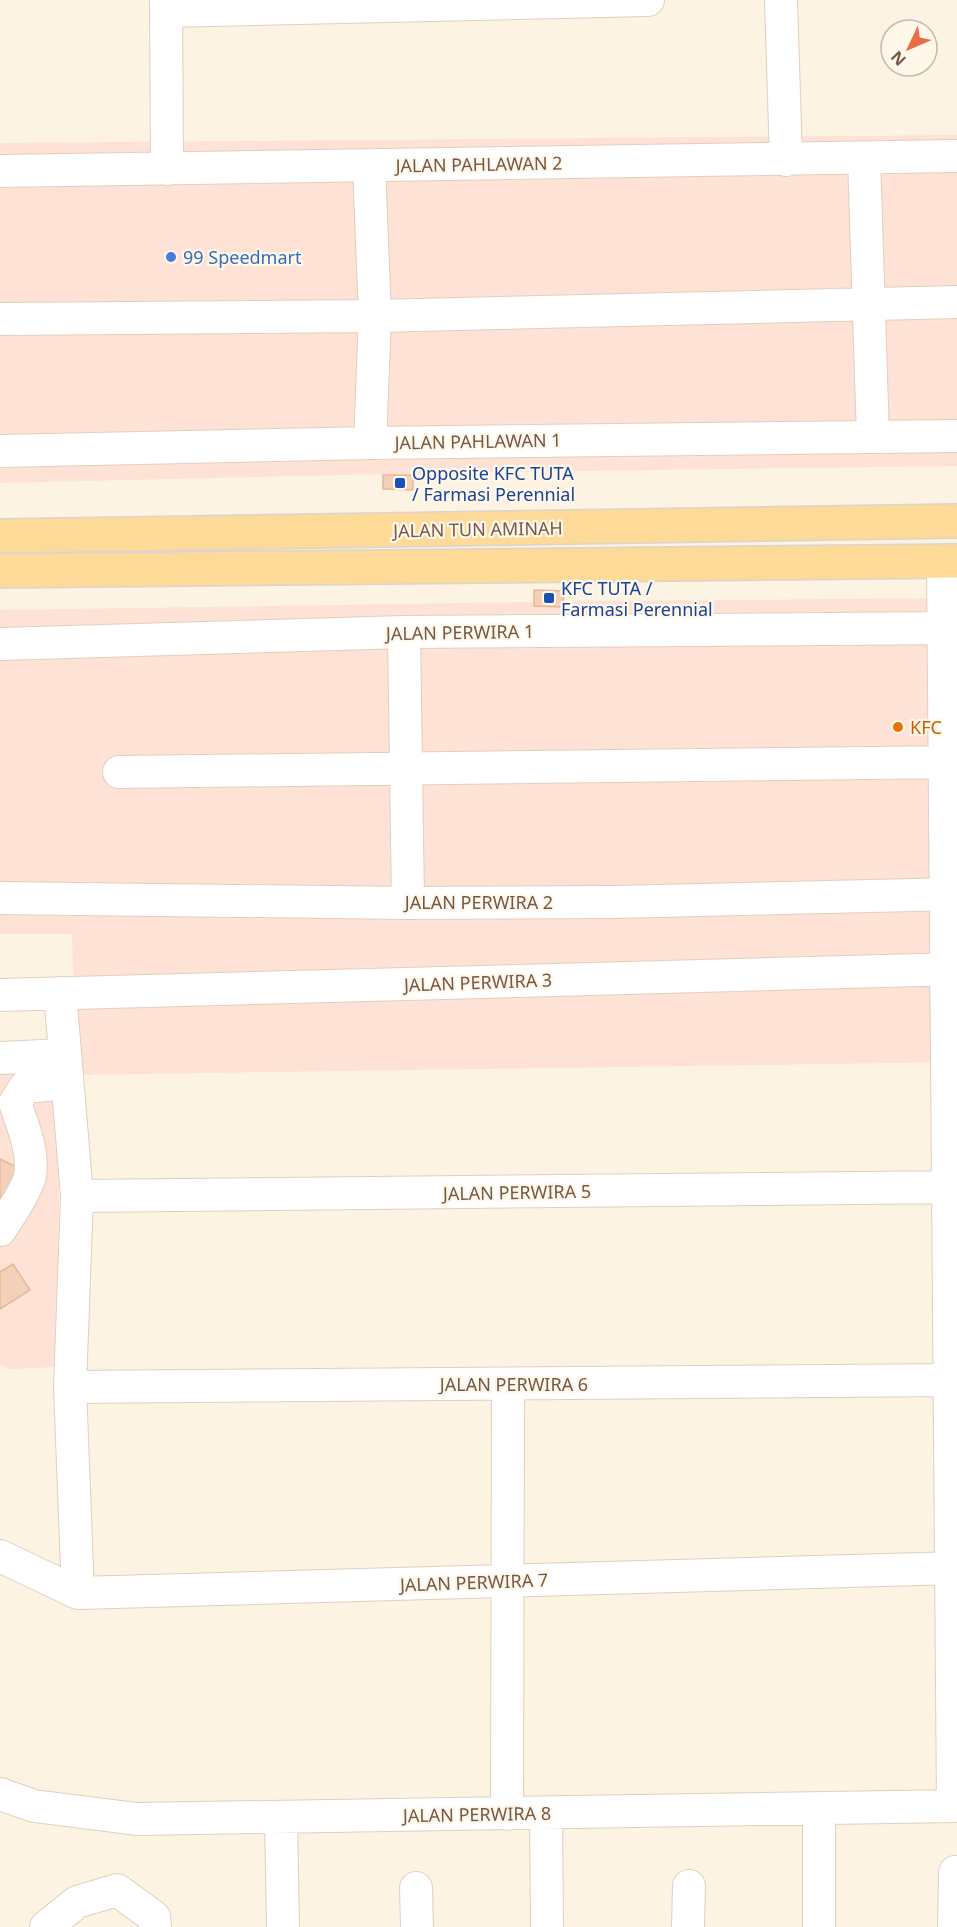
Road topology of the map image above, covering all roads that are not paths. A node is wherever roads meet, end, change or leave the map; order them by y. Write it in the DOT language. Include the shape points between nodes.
graph roads {
  1 [pos="648,0"];
  2 [pos="781,0"];
  3 [pos="166,5"];
  4 [pos="957,156"];
  5 [pos="864,158"];
  6 [pos="786,160"];
  7 [pos="369,166"];
  8 [pos="167,169"];
  9 [pos="0,171"];
  10 [pos="957,302"];
  11 [pos="868,303"];
  12 [pos="375,316"];
  13 [pos="0,319"];
  14 [pos="957,436"];
  15 [pos="873,437"];
  16 [pos="370,443"];
  17 [pos="0,451"];
  18 [pos="957,521"];
  19 [pos="0,536"];
  20 [pos="950,561"];
  21 [pos="0,571"];
  22 [pos="950,628"];
  23 [pos="404,632"];
  24 [pos="0,644"];
  25 [pos="951,762"];
  26 [pos="406,768"];
  27 [pos="120,772"];
  28 [pos="951,894"];
  29 [pos="0,898"];
  30 [pos="408,903"];
  31 [pos="952,969"];
  32 [pos="60,993"];
  33 [pos="0,995"];
  34 [pos="0,1058"];
  35 [pos="66,1069"];
  36 [pos="8,1102"];
  37 [pos="952,1187"];
  38 [pos="76,1196"];
  39 [pos="0,1230"];
  40 [pos="953,1380"];
  41 [pos="508,1384"];
  42 [pos="70,1387"];
  43 [pos="0,1556"];
  44 [pos="954,1568"];
  45 [pos="507,1581"];
  46 [pos="78,1593"];
  47 [pos="0,1794"];
  48 [pos="955,1806"];
  49 [pos="819,1809"];
  50 [pos="546,1813"];
  51 [pos="507,1814"];
  52 [pos="281,1817"];
  53 [pos="955,1872"];
  54 [pos="689,1886"];
  55 [pos="416,1888"];
  56 [pos="46,1927"];
  57 [pos="155,1927"];
  58 [pos="283,1927"];
  59 [pos="417,1927"];
  60 [pos="547,1927"];
  61 [pos="688,1927"];
  62 [pos="819,1927"];
  63 [pos="954,1927"];
  1 -- 3 [label="street"];
  2 -- 6 [label="street"];
  3 -- 8 [label="street"];
  4 -- 5 [label="street, JALAN PAHLAWAN 2"];
  5 -- 6 [label="street, JALAN PAHLAWAN 2"];
  5 -- 11 [label="street"];
  6 -- 7 [label="street, JALAN PAHLAWAN 2"];
  7 -- 8 [label="street, JALAN PAHLAWAN 2"];
  7 -- 12 [label="street"];
  8 -- 9 [label="street, JALAN PAHLAWAN 2"];
  10 -- 11 [label="street"];
  11 -- 12 [label="street"];
  11 -- 15 [label="street"];
  12 -- 13 [label="street"];
  12 -- 16 [label="street"];
  14 -- 15 [label="street, JALAN PAHLAWAN 1"];
  15 -- 16 [label="street, JALAN PAHLAWAN 1"];
  16 -- 17 [label="street, JALAN PAHLAWAN 1"];
  18 -- 19 [label="main road, JALAN TUN AMINAH"];
  20 -- 21 [label="main road, JALAN TUN AMINAH"];
  20 -- 22 [label="street"];
  22 -- 23 [label="street, JALAN PERWIRA 1"];
  22 -- 25 [label="street"];
  23 -- 24 [label="street, JALAN PERWIRA 1"];
  23 -- 26 [label="street"];
  25 -- 26 [label="street"];
  25 -- 28 [label="street"];
  26 -- 27 [label="street"];
  26 -- 30 [label="street"];
  28 -- 30 [label="street, JALAN PERWIRA 2"];
  28 -- 31 [label="street"];
  29 -- 30 [label="street, JALAN PERWIRA 2"];
  31 -- 32 [label="street, JALAN PERWIRA 3"];
  31 -- 37 [label="street"];
  32 -- 33 [label="street, JALAN PERWIRA 3"];
  32 -- 35 [label="street"];
  34 -- 35 [label="street"];
  35 -- 36 [label="street" via="25,1087"];
  35 -- 38 [label="street"];
  36 -- 39 [label="street" via="28,1144 30,1177"];
  37 -- 38 [label="street, JALAN PERWIRA 5"];
  37 -- 40 [label="street"];
  38 -- 42 [label="street"];
  40 -- 41 [label="street, JALAN PERWIRA 6"];
  40 -- 44 [label="street"];
  41 -- 42 [label="street, JALAN PERWIRA 6"];
  41 -- 45 [label="street"];
  42 -- 46 [label="street"];
  43 -- 46 [label="street, JALAN PERWIRA 7"];
  44 -- 45 [label="street, JALAN PERWIRA 7"];
  44 -- 48 [label="street"];
  45 -- 46 [label="street, JALAN PERWIRA 7"];
  45 -- 51 [label="street"];
  47 -- 52 [label="street, JALAN PERWIRA 8" via="34,1806 137,1819"];
  48 -- 49 [label="street, JALAN PERWIRA 8"];
  49 -- 50 [label="street, JALAN PERWIRA 8"];
  49 -- 62 [label="street"];
  50 -- 51 [label="street, JALAN PERWIRA 8"];
  50 -- 60 [label="street"];
  51 -- 52 [label="street, JALAN PERWIRA 8"];
  52 -- 58 [label="street"];
  53 -- 63 [label="street"];
  54 -- 61 [label="street"];
  55 -- 59 [label="street"];
  56 -- 57 [label="street" via="77,1902 117,1890 154,1917"];
}
